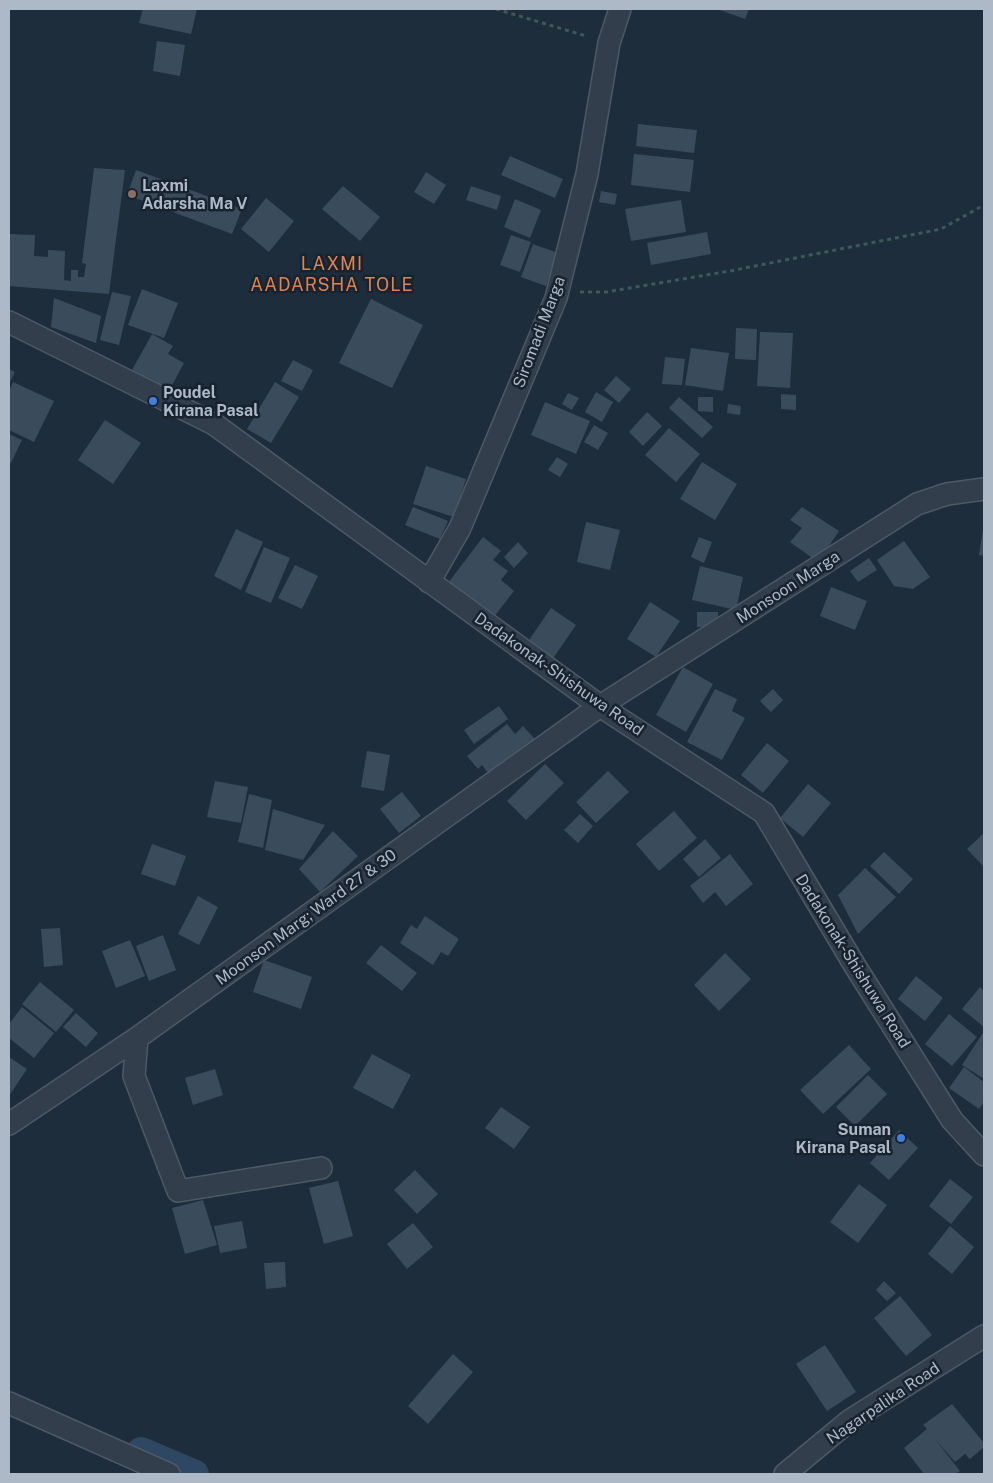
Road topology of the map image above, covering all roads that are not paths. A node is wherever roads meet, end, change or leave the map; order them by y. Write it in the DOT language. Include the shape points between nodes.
graph roads {
  1 [pos="620,9"];
  2 [pos="9,322"];
  3 [pos="984,489"];
  4 [pos="429,582"];
  5 [pos="600,706"];
  6 [pos="137,1038"];
  7 [pos="9,1124"];
  8 [pos="984,1155"];
  9 [pos="321,1168"];
  10 [pos="984,1336"];
  11 [pos="9,1403"];
  12 [pos="169,1474"];
  13 [pos="785,1474"];
  1 -- 4 [label="street, Siromadi Marga" via="609,43 587,174 557,292 460,528"];
  2 -- 4 [label="street, Dadakonak-Shishuwa Road" via="214,424"];
  3 -- 5 [label="street, Monsoon Marga" via="947,494 917,504"];
  4 -- 5 [label="street, Dadakonak-Shishuwa Road"];
  5 -- 6 [label="street, Moonson Marg; Ward 27 & 30"];
  5 -- 8 [label="street, Dadakonak-Shishuwa Road" via="764,813 952,1120"];
  6 -- 7 [label="street, Moonson Marg; Ward 27 & 30"];
  6 -- 9 [label="street" via="134,1076 178,1191"];
  10 -- 13 [label="street, Nagarpalika Road" via="849,1421"];
  11 -- 12 [label="street"];
}
